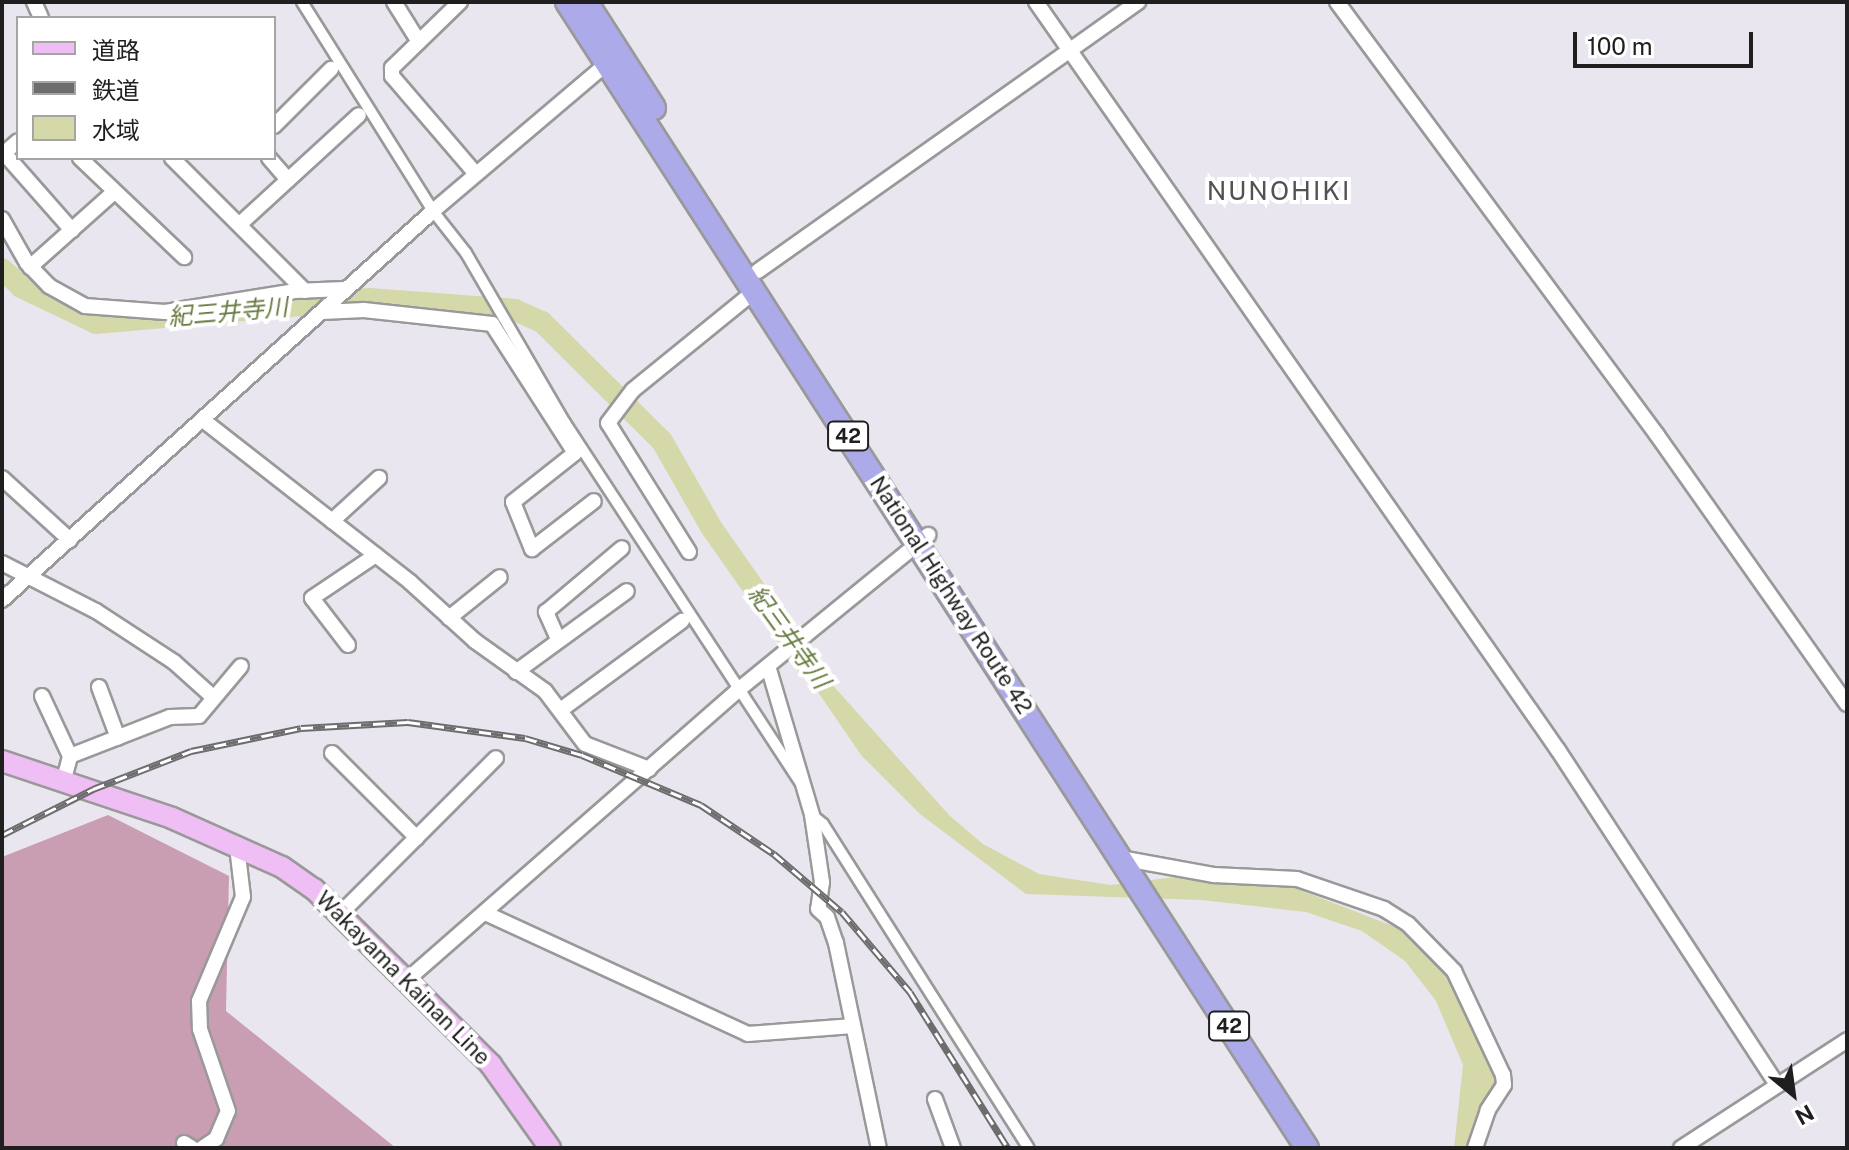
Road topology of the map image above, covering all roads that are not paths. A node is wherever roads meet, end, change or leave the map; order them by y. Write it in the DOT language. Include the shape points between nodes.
graph roads {
  1 [pos="302,2"];
  2 [pos="394,2"];
  3 [pos="460,2"];
  4 [pos="567,2"];
  5 [pos="586,2"];
  6 [pos="1036,2"];
  7 [pos="1138,2"];
  8 [pos="1337,2"];
  9 [pos="419,42"];
  10 [pos="1071,50"];
  11 [pos="613,59"];
  12 [pos="331,69"];
  13 [pos="359,115"];
  14 [pos="276,124"];
  15 [pos="3,154"];
  16 [pos="82,160"];
  17 [pos="174,160"];
  18 [pos="271,160"];
  19 [pos="476,174"];
  20 [pos="288,180"];
  21 [pos="112,194"];
  22 [pos="433,211"];
  23 [pos="3,223"];
  24 [pos="240,224"];
  25 [pos="72,230"];
  26 [pos="184,257"];
  27 [pos="30,267"];
  28 [pos="757,281"];
  29 [pos="305,291"];
  30 [pos="343,291"];
  31 [pos="322,312"];
  32 [pos="203,420"];
  33 [pos="2,478"];
  34 [pos="379,478"];
  35 [pos="594,501"];
  36 [pos="332,521"];
  37 [pos="923,539"];
  38 [pos="70,540"];
  39 [pos="622,548"];
  40 [pos="689,552"];
  41 [pos="376,555"];
  42 [pos="2,563"];
  43 [pos="29,576"];
  44 [pos="500,577"];
  45 [pos="627,591"];
  46 [pos="2,600"];
  47 [pos="449,618"];
  48 [pos="682,621"];
  49 [pos="558,639"];
  50 [pos="348,645"];
  51 [pos="241,666"];
  52 [pos="768,666"];
  53 [pos="516,672"];
  54 [pos="99,687"];
  55 [pos="737,691"];
  56 [pos="42,696"];
  57 [pos="213,697"];
  58 [pos="1847,704"];
  59 [pos="562,709"];
  60 [pos="118,738"];
  61 [pos="332,753"];
  62 [pos="70,756"];
  63 [pos="496,758"];
  64 [pos="2,761"];
  65 [pos="649,769"];
  66 [pos="64,779"];
  67 [pos="805,789"];
  68 [pos="812,815"];
  69 [pos="417,838"];
  70 [pos="237,847"];
  71 [pos="1134,866"];
  72 [pos="1159,904"];
  73 [pos="341,913"];
  74 [pos="485,913"];
  75 [pos="408,979"];
  76 [pos="853,1026"];
  77 [pos="1847,1040"];
  78 [pos="1777,1085"];
  79 [pos="935,1099"];
  80 [pos="202,1148"];
  81 [pos="550,1148"];
  82 [pos="879,1148"];
  83 [pos="953,1148"];
  84 [pos="1029,1148"];
  85 [pos="1307,1148"];
  86 [pos="1325,1148"];
  87 [pos="1475,1148"];
  88 [pos="1681,1148"];
  1 -- 22 [label="street"];
  2 -- 9 [label="street"];
  3 -- 9 [label="street"];
  4 -- 11 [label="highway, National Highway Route 42 / 42"];
  5 -- 11 [label="highway, National Highway Route 42 / 42"];
  6 -- 10 [label="street"];
  7 -- 10 [label="street"];
  8 -- 58 [label="street" via="1657,435"];
  9 -- 19 [label="street" via="392,68 392,76"];
  10 -- 28 [label="street"];
  10 -- 78 [label="street" via="1558,750"];
  11 -- 19 [label="street"];
  11 -- 28 [label="highway, National Highway Route 42 / 42"];
  12 -- 14 [label="street"];
  13 -- 20 [label="street"];
  15 -- 25 [label="street"];
  16 -- 21 [label="street"];
  17 -- 24 [label="street"];
  18 -- 20 [label="street"];
  19 -- 22 [label="street"];
  20 -- 24 [label="street"];
  21 -- 25 [label="street"];
  21 -- 26 [label="street" via="159,229"];
  22 -- 30 [label="street"];
  22 -- 55 [label="street" via="466,253"];
  23 -- 27 [label="street"];
  24 -- 29 [label="street"];
  25 -- 27 [label="street"];
  27 -- 29 [label="street" via="49,286 85,306 118,312 165,312"];
  28 -- 37 [label="highway, National Highway Route 42 / 42"];
  28 -- 40 [label="street" via="633,390 608,423"];
  29 -- 30 [label="street"];
  30 -- 31 [label="street"];
  31 -- 32 [label="street"];
  31 -- 35 [label="street" via="364,310 492,324 575,453 513,502 532,549"];
  32 -- 36 [label="street"];
  32 -- 38 [label="street"];
  33 -- 38 [label="street"];
  34 -- 36 [label="street"];
  36 -- 41 [label="street"];
  37 -- 52 [label="street"];
  37 -- 71 [label="highway, National Highway Route 42 / 42"];
  38 -- 43 [label="street"];
  39 -- 49 [label="street" via="546,612"];
  41 -- 47 [label="street"];
  41 -- 50 [label="street" via="312,598"];
  42 -- 43 [label="street"];
  43 -- 46 [label="street"];
  43 -- 57 [label="street" via="96,611 174,662"];
  44 -- 47 [label="street"];
  45 -- 49 [label="street" via="563,641"];
  47 -- 53 [label="street"];
  48 -- 59 [label="street"];
  49 -- 53 [label="street"];
  51 -- 57 [label="street"];
  52 -- 55 [label="street"];
  52 -- 67 [label="street"];
  53 -- 59 [label="street"];
  54 -- 60 [label="street"];
  55 -- 65 [label="street"];
  55 -- 67 [label="street"];
  56 -- 62 [label="street"];
  57 -- 60 [label="street" via="199,716 170,717"];
  59 -- 65 [label="street" via="585,744"];
  60 -- 62 [label="street"];
  61 -- 69 [label="street"];
  62 -- 66 [label="street"];
  63 -- 69 [label="street"];
  64 -- 66 [label="main road, Wakayama Kainan Line"];
  65 -- 74 [label="street"];
  66 -- 70 [label="main road, Wakayama Kainan Line"];
  67 -- 68 [label="street"];
  68 -- 76 [label="street" via="822,882 818,909 827,917 836,943"];
  68 -- 84 [label="street" via="823,824"];
  69 -- 73 [label="street"];
  70 -- 73 [label="main road, Wakayama Kainan Line" via="282,867"];
  70 -- 80 [label="street" via="243,897 199,1001 200,1029 228,1111 216,1139"];
  71 -- 72 [label="highway, National Highway Route 42 / 42"];
  71 -- 87 [label="street" via="1297,879 1384,909 1419,934 1454,971 1503,1075 1504,1085 1488,1110"];
  72 -- 85 [label="highway, National Highway Route 42 / 42"];
  72 -- 86 [label="highway, National Highway Route 42 / 42"];
  73 -- 75 [label="main road, Wakayama Kainan Line"];
  74 -- 75 [label="street"];
  74 -- 76 [label="street" via="748,1034"];
  75 -- 81 [label="main road, Wakayama Kainan Line" via="491,1065"];
  76 -- 82 [label="street"];
  77 -- 78 [label="street"];
  78 -- 88 [label="street"];
  79 -- 83 [label="street"];
}
